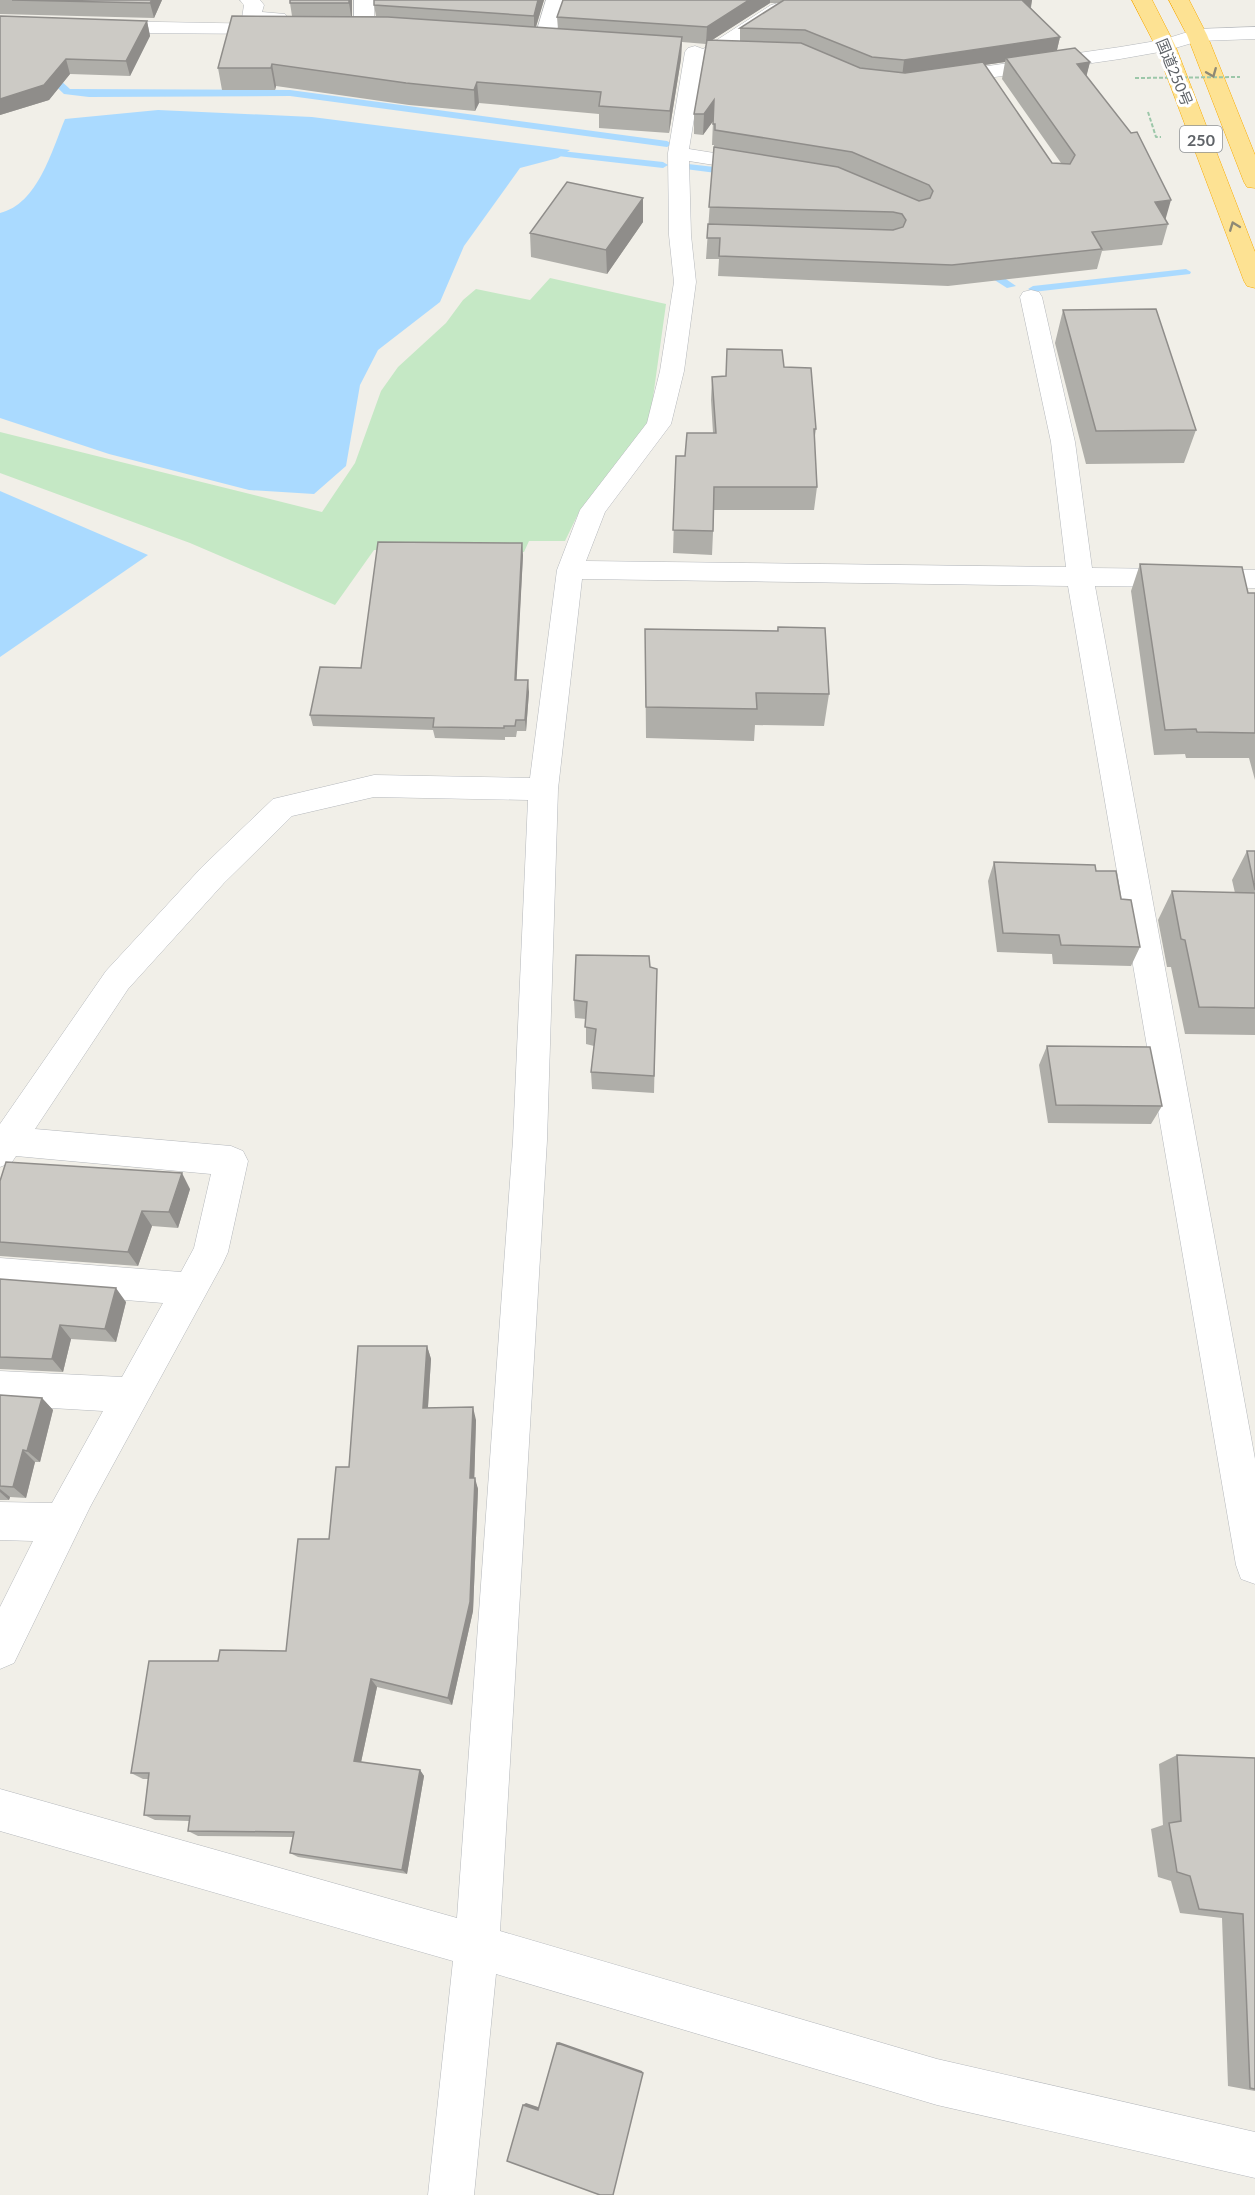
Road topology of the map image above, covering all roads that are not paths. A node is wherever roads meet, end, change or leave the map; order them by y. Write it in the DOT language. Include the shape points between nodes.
graph roads {
  1 [pos="250,0"];
  2 [pos="364,0"];
  3 [pos="556,0"];
  4 [pos="1142,0"];
  5 [pos="1179,0"];
  6 [pos="777,4"];
  7 [pos="98,9"];
  8 [pos="788,27"];
  9 [pos="273,30"];
  10 [pos="296,30"];
  11 [pos="341,30"];
  12 [pos="1255,33"];
  13 [pos="1197,35"];
  14 [pos="524,39"];
  15 [pos="544,40"];
  16 [pos="565,42"];
  17 [pos="1165,45"];
  18 [pos="693,52"];
  19 [pos="744,53"];
  20 [pos="986,72"];
  21 [pos="922,82"];
  22 [pos="998,91"];
  23 [pos="686,169"];
  24 [pos="777,169"];
  25 [pos="1255,182"];
  26 [pos="1255,281"];
  27 [pos="1031,297"];
  28 [pos="570,570"];
  29 [pos="1080,578"];
  30 [pos="1255,579"];
  31 [pos="543,789"];
  32 [pos="4,1146"];
  33 [pos="0,1274"];
  34 [pos="190,1289"];
  35 [pos="0,1389"];
  36 [pos="132,1395"];
  37 [pos="0,1521"];
  38 [pos="64,1522"];
  39 [pos="1255,1565"];
  40 [pos="0,1649"];
  41 [pos="0,1809"];
  42 [pos="477,1946"];
  43 [pos="1255,2155"];
  44 [pos="451,2195"];
  1 -- 9 [label="street" via="254,5 252,18 278,18"];
  2 -- 11 [label="street" via="373,30"];
  3 -- 15 [label="street"];
  4 -- 17 [label="highway, 国道250号 / 250"];
  5 -- 13 [label="highway, 国道250号 / 250"];
  6 -- 8 [label="street"];
  6 -- 18 [label="street"];
  7 -- 9 [label="street" via="88,27"];
  9 -- 10 [label="street"];
  12 -- 13 [label="street"];
  13 -- 17 [label="street"];
  13 -- 25 [label="highway, 国道250号 / 250, one-way"];
  14 -- 15 [label="street"];
  15 -- 16 [label="street"];
  17 -- 20 [label="street"];
  26 -- 17 [label="highway, 国道250号 / 250, one-way"];
  18 -- 19 [label="street"];
  18 -- 23 [label="street"];
  20 -- 21 [label="street"];
  20 -- 22 [label="street"];
  23 -- 24 [label="street"];
  23 -- 28 [label="street" via="692,236 672,371 659,424 593,510"];
  27 -- 29 [label="street" via="1063,442"];
  28 -- 29 [label="street"];
  28 -- 31 [label="street"];
  29 -- 30 [label="street"];
  29 -- 39 [label="street"];
  31 -- 32 [label="street" via="374,786 284,807 213,875 117,980"];
  31 -- 42 [label="street" via="530,1140"];
  32 -- 34 [label="street" via="231,1161 212,1252"];
  33 -- 34 [label="street"];
  34 -- 36 [label="street"];
  35 -- 36 [label="street"];
  36 -- 38 [label="street"];
  37 -- 38 [label="street"];
  38 -- 40 [label="street"];
  41 -- 42 [label="street"];
  42 -- 43 [label="street" via="937,2082"];
  42 -- 44 [label="street"];
}
